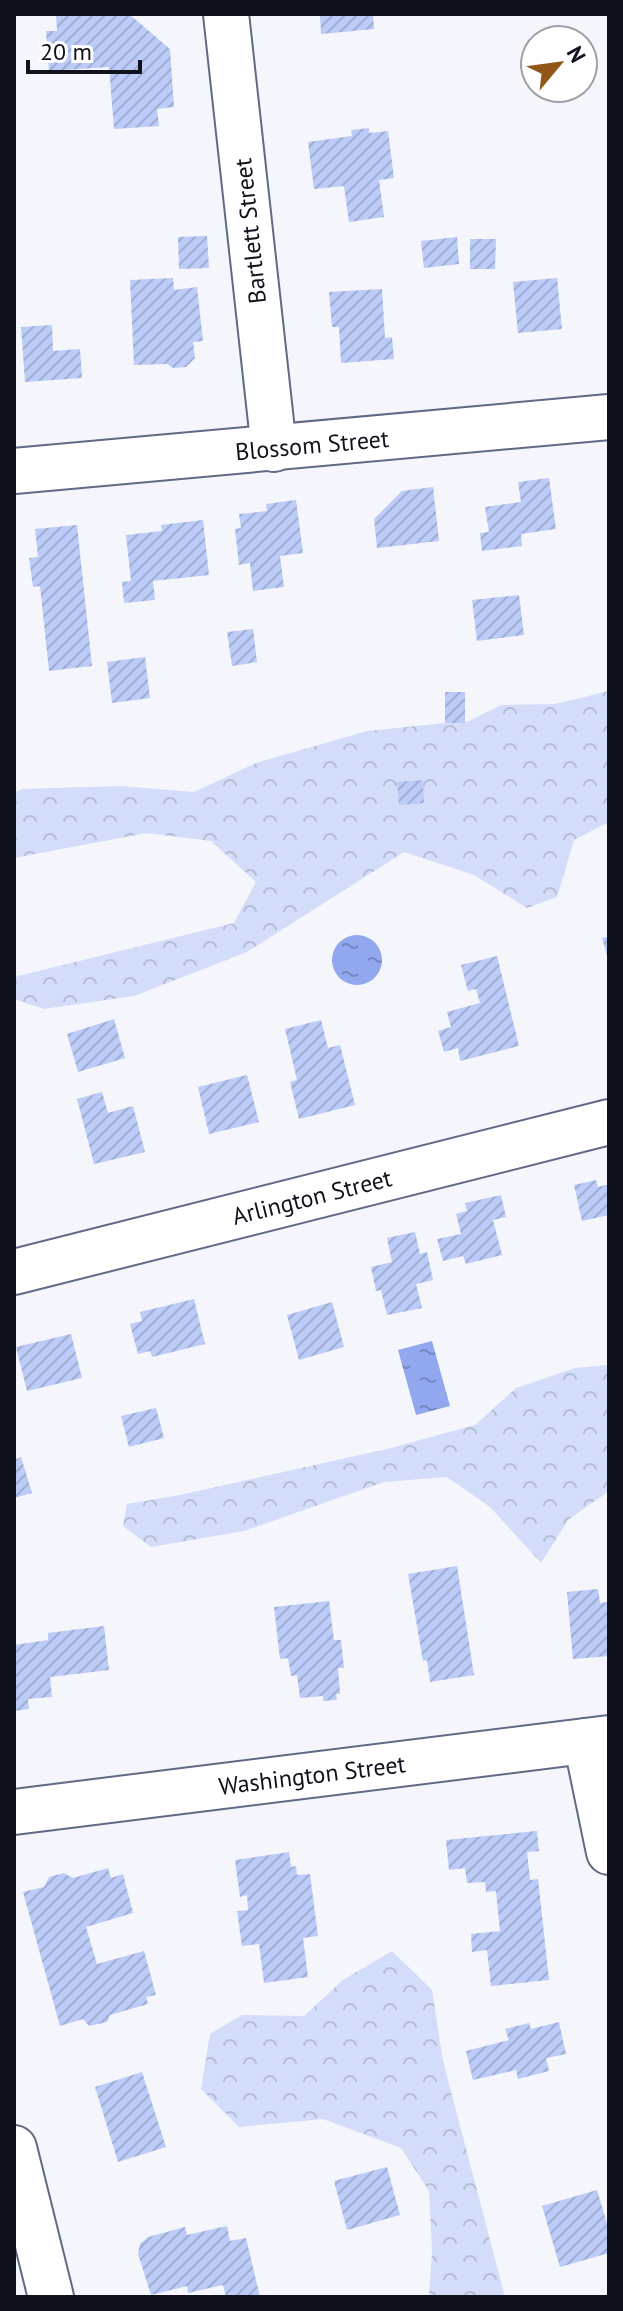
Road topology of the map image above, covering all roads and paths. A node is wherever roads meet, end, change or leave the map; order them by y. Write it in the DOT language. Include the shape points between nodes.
graph roads {
  1 [pos="226,14"];
  2 [pos="609,417"];
  3 [pos="274,449"];
  4 [pos="14,471"];
  5 [pos="609,1122"];
  6 [pos="14,1272"];
  7 [pos="598,1740"];
  8 [pos="14,1812"];
  9 [pos="609,1852"];
  10 [pos="14,2148"];
  11 [pos="51,2297"];
  1 -- 3 [label="street, Bartlett Street"];
  2 -- 3 [label="street, Blossom Street"];
  3 -- 4 [label="street, Blossom Street"];
  5 -- 6 [label="street, Arlington Street"];
  7 -- 8 [label="street, Washington Street"];
  7 -- 9 [label="street"];
  10 -- 11 [label="street"];
}
